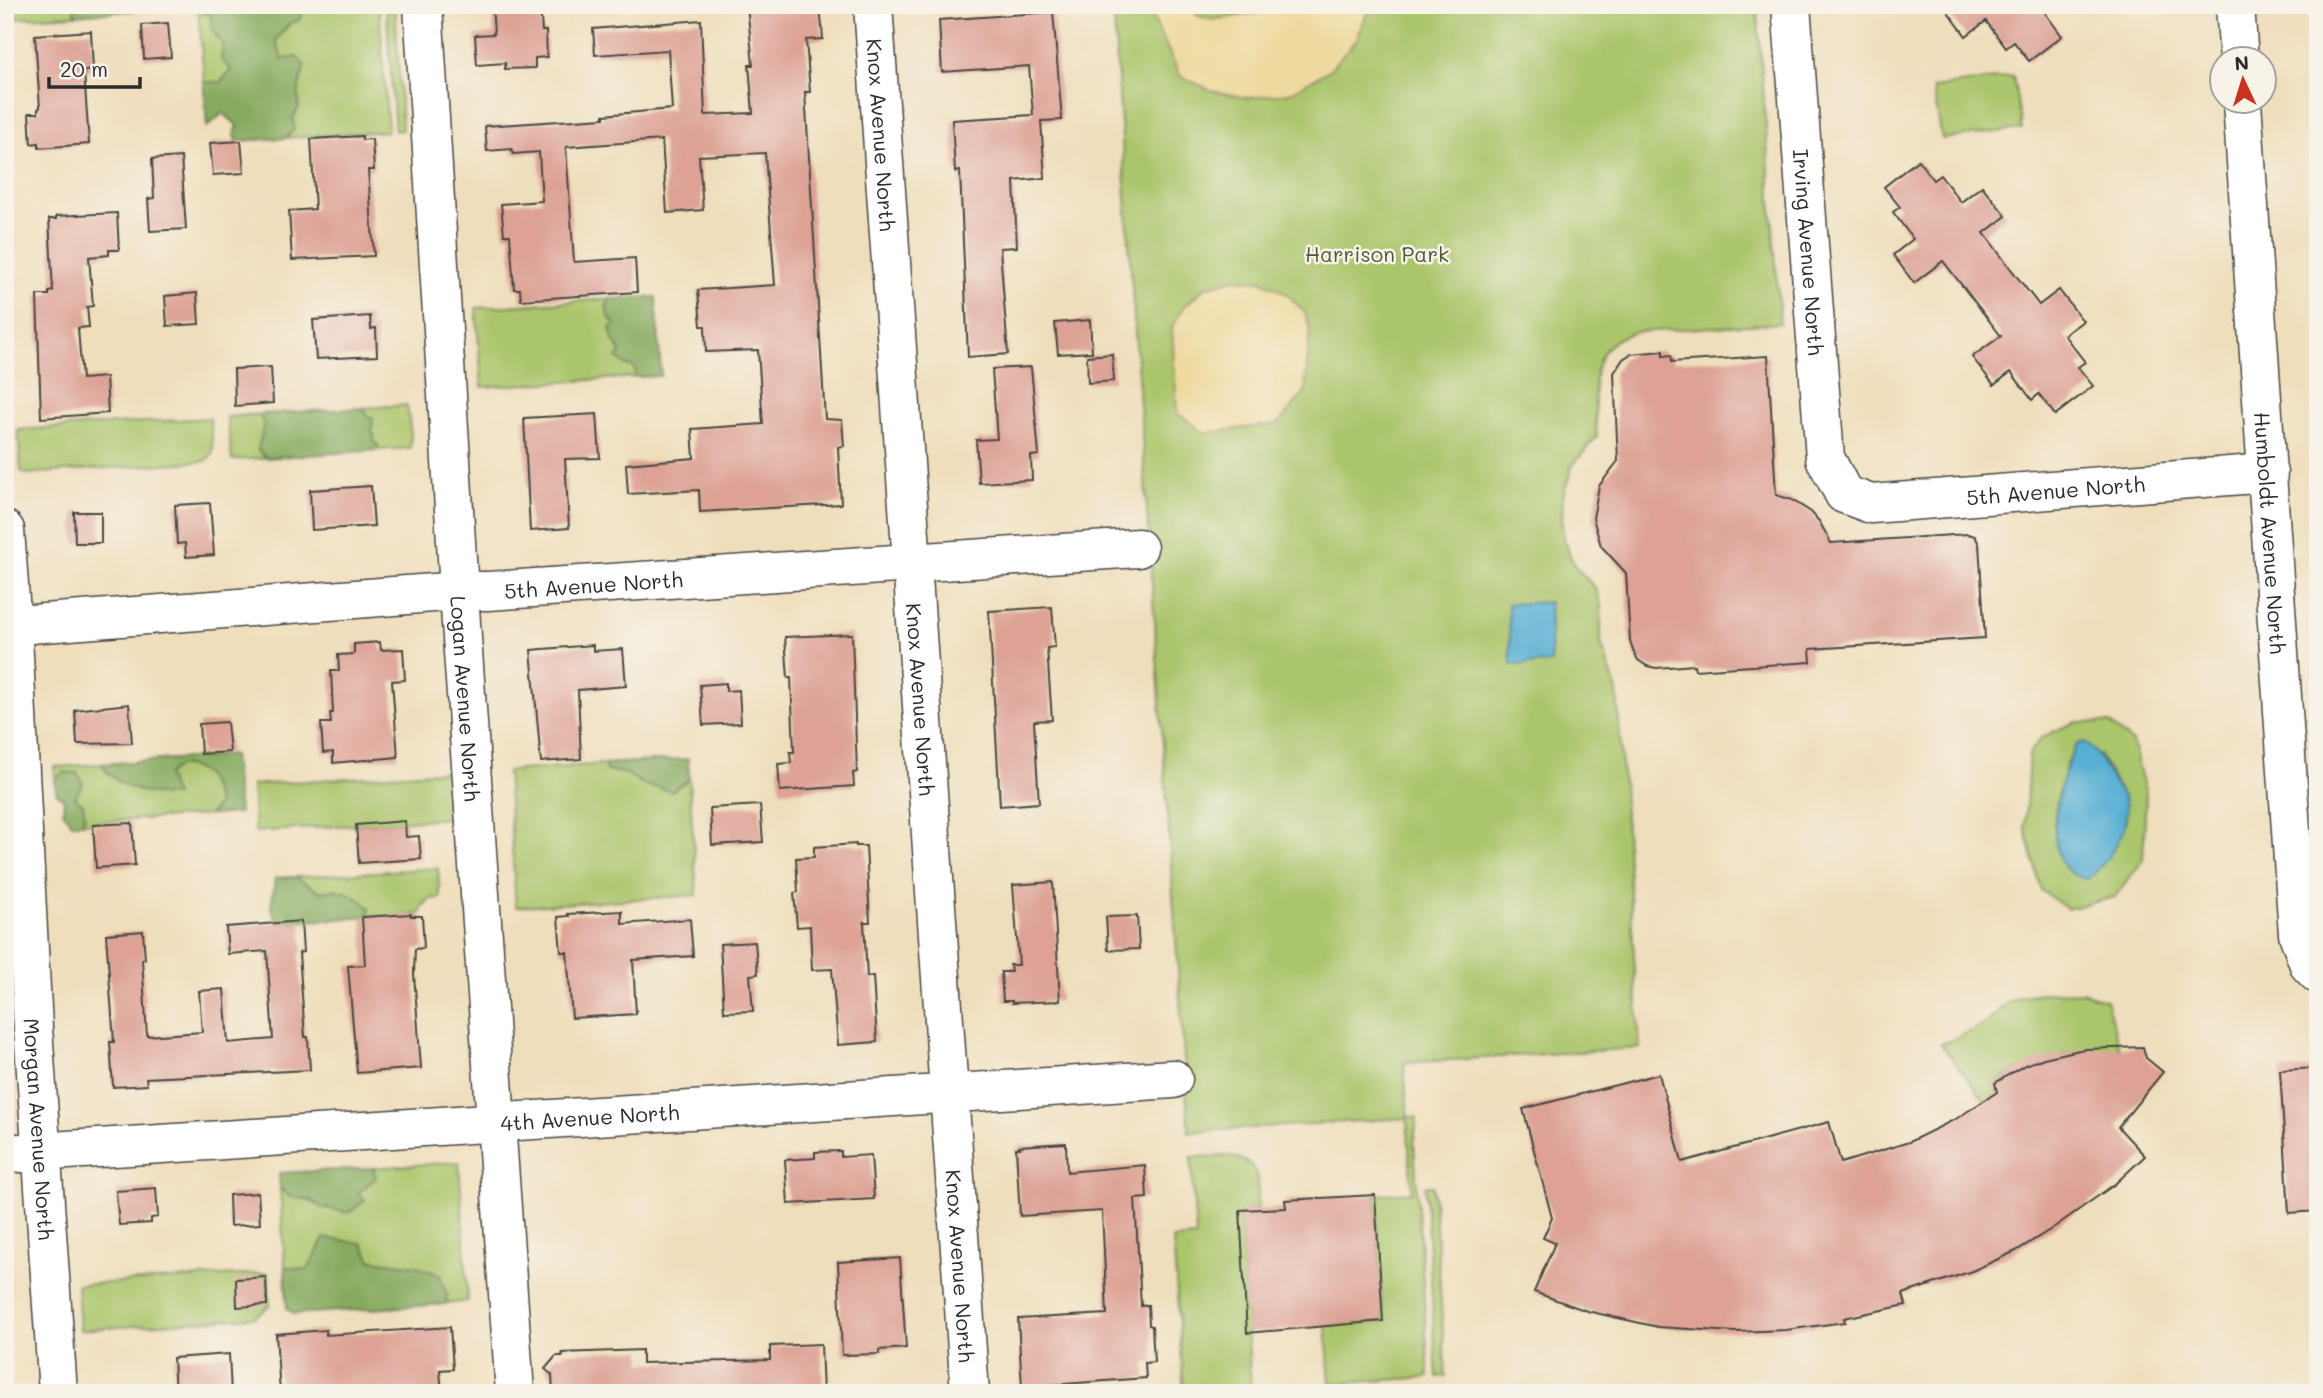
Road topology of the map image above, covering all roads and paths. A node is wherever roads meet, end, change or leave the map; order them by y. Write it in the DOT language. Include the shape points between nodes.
graph roads {
  1 [pos="423,5"];
  2 [pos="873,5"];
  3 [pos="1791,5"];
  4 [pos="2235,5"];
  5 [pos="2238,46"];
  6 [pos="2243,116"];
  7 [pos="2268,473"];
  8 [pos="1844,495"];
  9 [pos="5,530"];
  10 [pos="1138,548"];
  11 [pos="913,564"];
  12 [pos="459,591"];
  13 [pos="8,626"];
  14 [pos="2313,970"];
  15 [pos="1173,1079"];
  16 [pos="949,1093"];
  17 [pos="495,1123"];
  18 [pos="23,1153"];
  19 [pos="58,1393"];
  20 [pos="515,1393"];
  21 [pos="970,1393"];
  1 -- 12 [label="street, Logan Avenue North"];
  2 -- 11 [label="street, Knox Avenue North"];
  3 -- 8 [label="street, Irving Avenue North" via="1825,458"];
  4 -- 5 [label="street"];
  6 -- 7 [label="street, Humboldt Avenue North"];
  7 -- 8 [label="street, 5th Avenue North" via="1871,504"];
  7 -- 14 [label="street, Humboldt Avenue North" via="2298,934"];
  9 -- 13 [label="street, Morgan Avenue North"];
  10 -- 11 [label="street, 5th Avenue North"];
  11 -- 12 [label="street, 5th Avenue North"];
  11 -- 16 [label="street, Knox Avenue North"];
  12 -- 13 [label="street, 5th Avenue North"];
  12 -- 17 [label="street, Logan Avenue North"];
  13 -- 18 [label="street, Morgan Avenue North"];
  15 -- 16 [label="street, 4th Avenue North"];
  16 -- 17 [label="street, 4th Avenue North"];
  16 -- 21 [label="street, Knox Avenue North"];
  17 -- 18 [label="street, 4th Avenue North"];
  17 -- 20 [label="street, Logan Avenue North"];
  18 -- 19 [label="street, Morgan Avenue North"];
}
